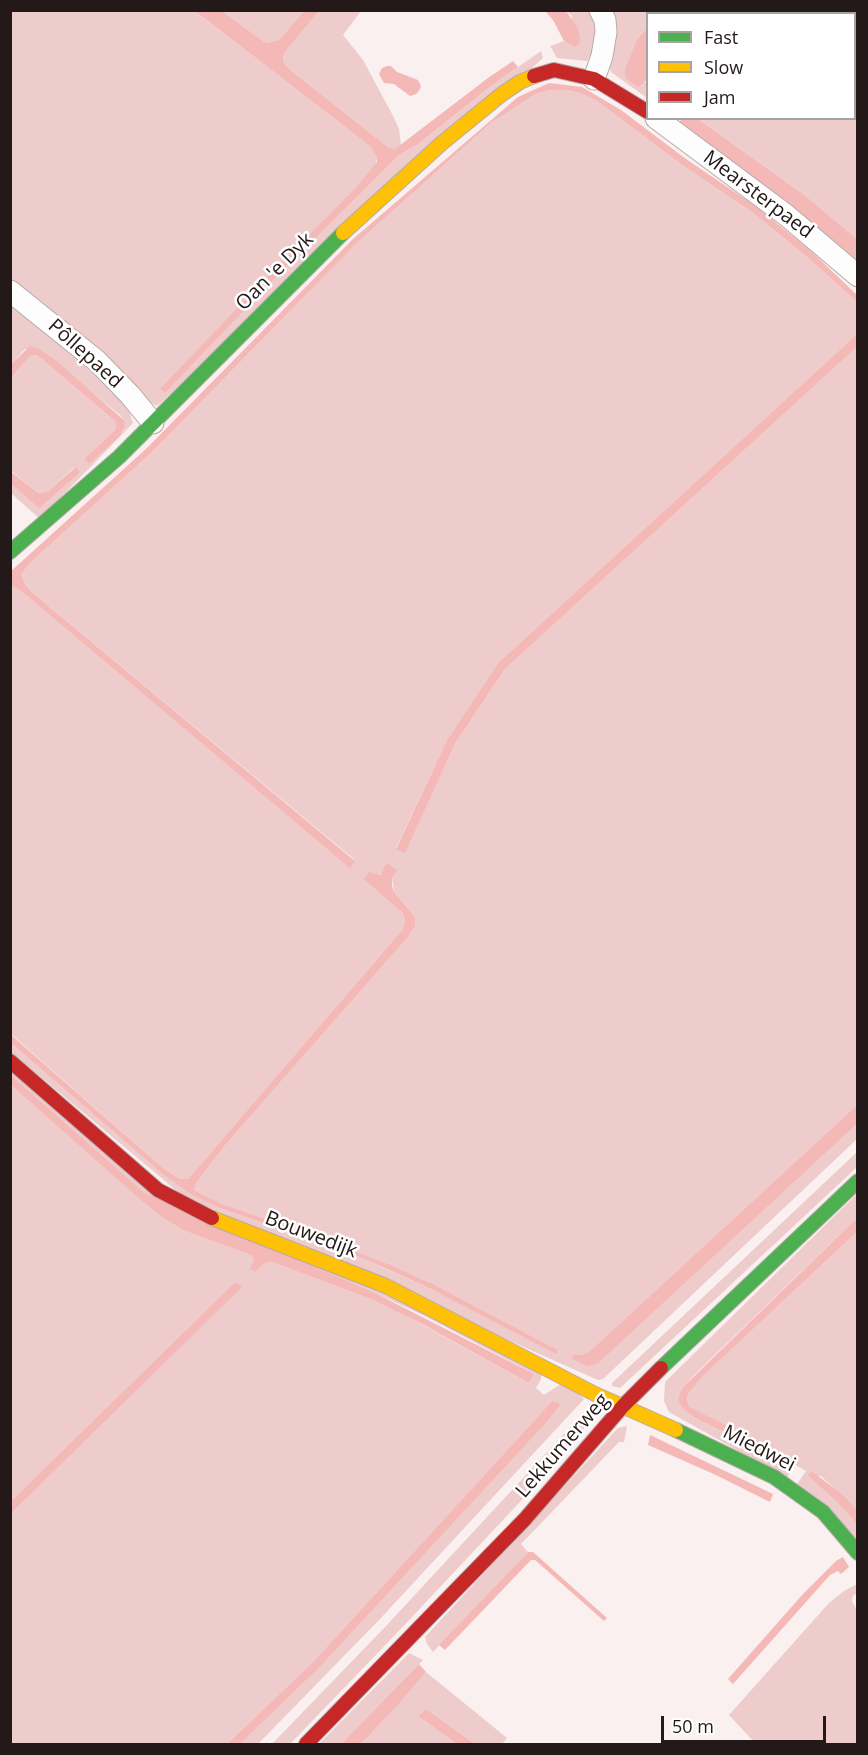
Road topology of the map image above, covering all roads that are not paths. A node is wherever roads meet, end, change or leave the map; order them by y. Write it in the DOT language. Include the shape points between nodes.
graph roads {
  1 [pos="600,10"];
  2 [pos="594,79"];
  3 [pos="646,111"];
  4 [pos="659,120"];
  5 [pos="858,276"];
  6 [pos="10,291"];
  7 [pos="153,423"];
  8 [pos="10,552"];
  9 [pos="10,1061"];
  10 [pos="858,1181"];
  11 [pos="623,1406"];
  12 [pos="858,1553"];
  13 [pos="306,1744"];
  1 -- 2 [label="street" via="606,32"];
  2 -- 3 [label="street"];
  2 -- 7 [label="street, Oan 'e Dyk" via="554,70 536,75 476,114 352,224"];
  4 -- 5 [label="street, Mearsterpaed" via="786,215"];
  6 -- 7 [label="street, Pôllepaed" via="97,361"];
  7 -- 8 [label="street, Oan 'e Dyk"];
  9 -- 11 [label="street, Bouwedijk" via="158,1190 178,1202 386,1286"];
  10 -- 11 [label="street, Lekkumerweg"];
  11 -- 12 [label="street, Miedwei" via="789,1486 823,1512"];
  11 -- 13 [label="street, Lekkumerweg" via="525,1519"];
}
